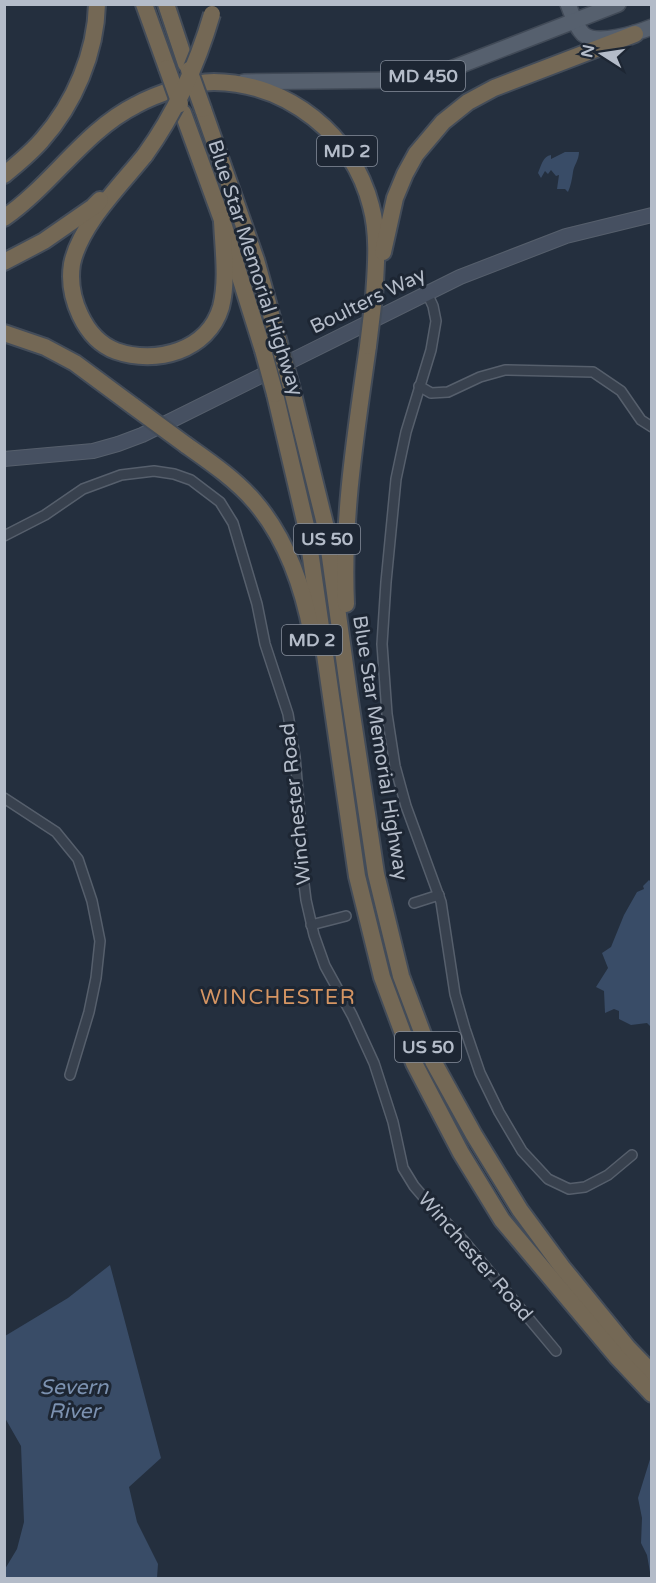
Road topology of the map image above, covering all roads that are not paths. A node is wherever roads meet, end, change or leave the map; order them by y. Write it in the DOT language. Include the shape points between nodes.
graph roads {
  1 [pos="97,4"];
  2 [pos="144,4"];
  3 [pos="166,4"];
  4 [pos="568,4"];
  5 [pos="618,4"];
  6 [pos="213,8"];
  7 [pos="574,21"];
  8 [pos="651,27"];
  9 [pos="635,34"];
  10 [pos="216,82"];
  11 [pos="145,155"];
  12 [pos="4,175"];
  13 [pos="651,215"];
  14 [pos="4,218"];
  15 [pos="222,220"];
  16 [pos="4,262"];
  17 [pos="427,293"];
  18 [pos="374,297"];
  19 [pos="5,333"];
  20 [pos="419,386"];
  21 [pos="651,427"];
  22 [pos="4,459"];
  23 [pos="4,536"];
  24 [pos="349,694"];
  25 [pos="4,798"];
  26 [pos="357,876"];
  27 [pos="439,896"];
  28 [pos="414,903"];
  29 [pos="346,916"];
  30 [pos="311,925"];
  31 [pos="70,1075"];
  32 [pos="632,1155"];
  33 [pos="556,1350"];
  34 [pos="623,1353"];
  35 [pos="651,1372"];
  36 [pos="651,1394"];
  1 -- 12 [label="highway" via="92,44 65,110 42,141"];
  2 -- 15 [label="highway, Blue Star Memorial Highway / US 50, bridge"];
  3 -- 24 [label="highway, Blue Star Memorial Highway / US 50, bridge" via="256,260 291,386 326,528"];
  4 -- 7 [label="main road"];
  5 -- 7 [label="main road, MD 450"];
  6 -- 11 [label="highway, bridge" via="175,109"];
  7 -- 9 [label="main road" via="583,34 597,39"];
  7 -- 10 [label="main road, MD 450" via="443,72 399,80"];
  8 -- 9 [label="main road"];
  9 -- 18 [label="highway" via="494,88 443,122 416,154 395,198"];
  10 -- 14 [label="highway, MD 2" via="158,94 115,116"];
  10 -- 18 [label="highway, MD 2" via="284,99 321,123 352,158 372,207"];
  11 -- 15 [label="highway" via="93,220 72,264 72,291 78,313 94,336 114,350 136,356 177,353 196,343 211,327 220,307 224,284"];
  11 -- 16 [label="highway" via="93,207 44,241"];
  13 -- 17 [label="street, Boulters Way" via="555,240"];
  15 -- 26 [label="highway, Blue Star Memorial Highway / US 50, bridge" via="275,394 306,530"];
  17 -- 20 [label="street" via="435,321"];
  17 -- 22 [label="street, Boulters Way" via="142,435 93,451"];
  18 -- 24 [label="highway, MD 2, bridge" via="351,467 344,565"];
  19 -- 26 [label="highway, MD 2, bridge" via="75,363 228,476 254,500 276,530 305,602"];
  20 -- 21 [label="street" via="431,393 448,392 505,370 593,372 621,392 641,420"];
  20 -- 27 [label="street" via="396,479 382,644 395,766"];
  23 -- 30 [label="street, Winchester Road" via="83,489 121,475 154,471 174,474 191,480 220,502 233,523 288,714"];
  24 -- 34 [label="highway, Blue Star Memorial Highway / US 50" via="376,874 402,976 433,1061 519,1210"];
  25 -- 31 [label="street" via="56,832 78,859 92,901 100,941 96,978"];
  26 -- 34 [label="highway, Blue Star Memorial Highway / US 50" via="382,977 414,1063 461,1152 502,1220"];
  27 -- 28 [label="street"];
  27 -- 32 [label="street" via="455,994 465,1029 480,1073 522,1151 548,1179 569,1189 585,1187 608,1175"];
  29 -- 30 [label="street"];
  30 -- 33 [label="street, Winchester Road" via="325,966 374,1063 403,1168 438,1215 465,1241"];
  34 -- 35 [label="highway, Blue Star Memorial Highway / US 50"];
  34 -- 36 [label="highway, Blue Star Memorial Highway / US 50"];
}
